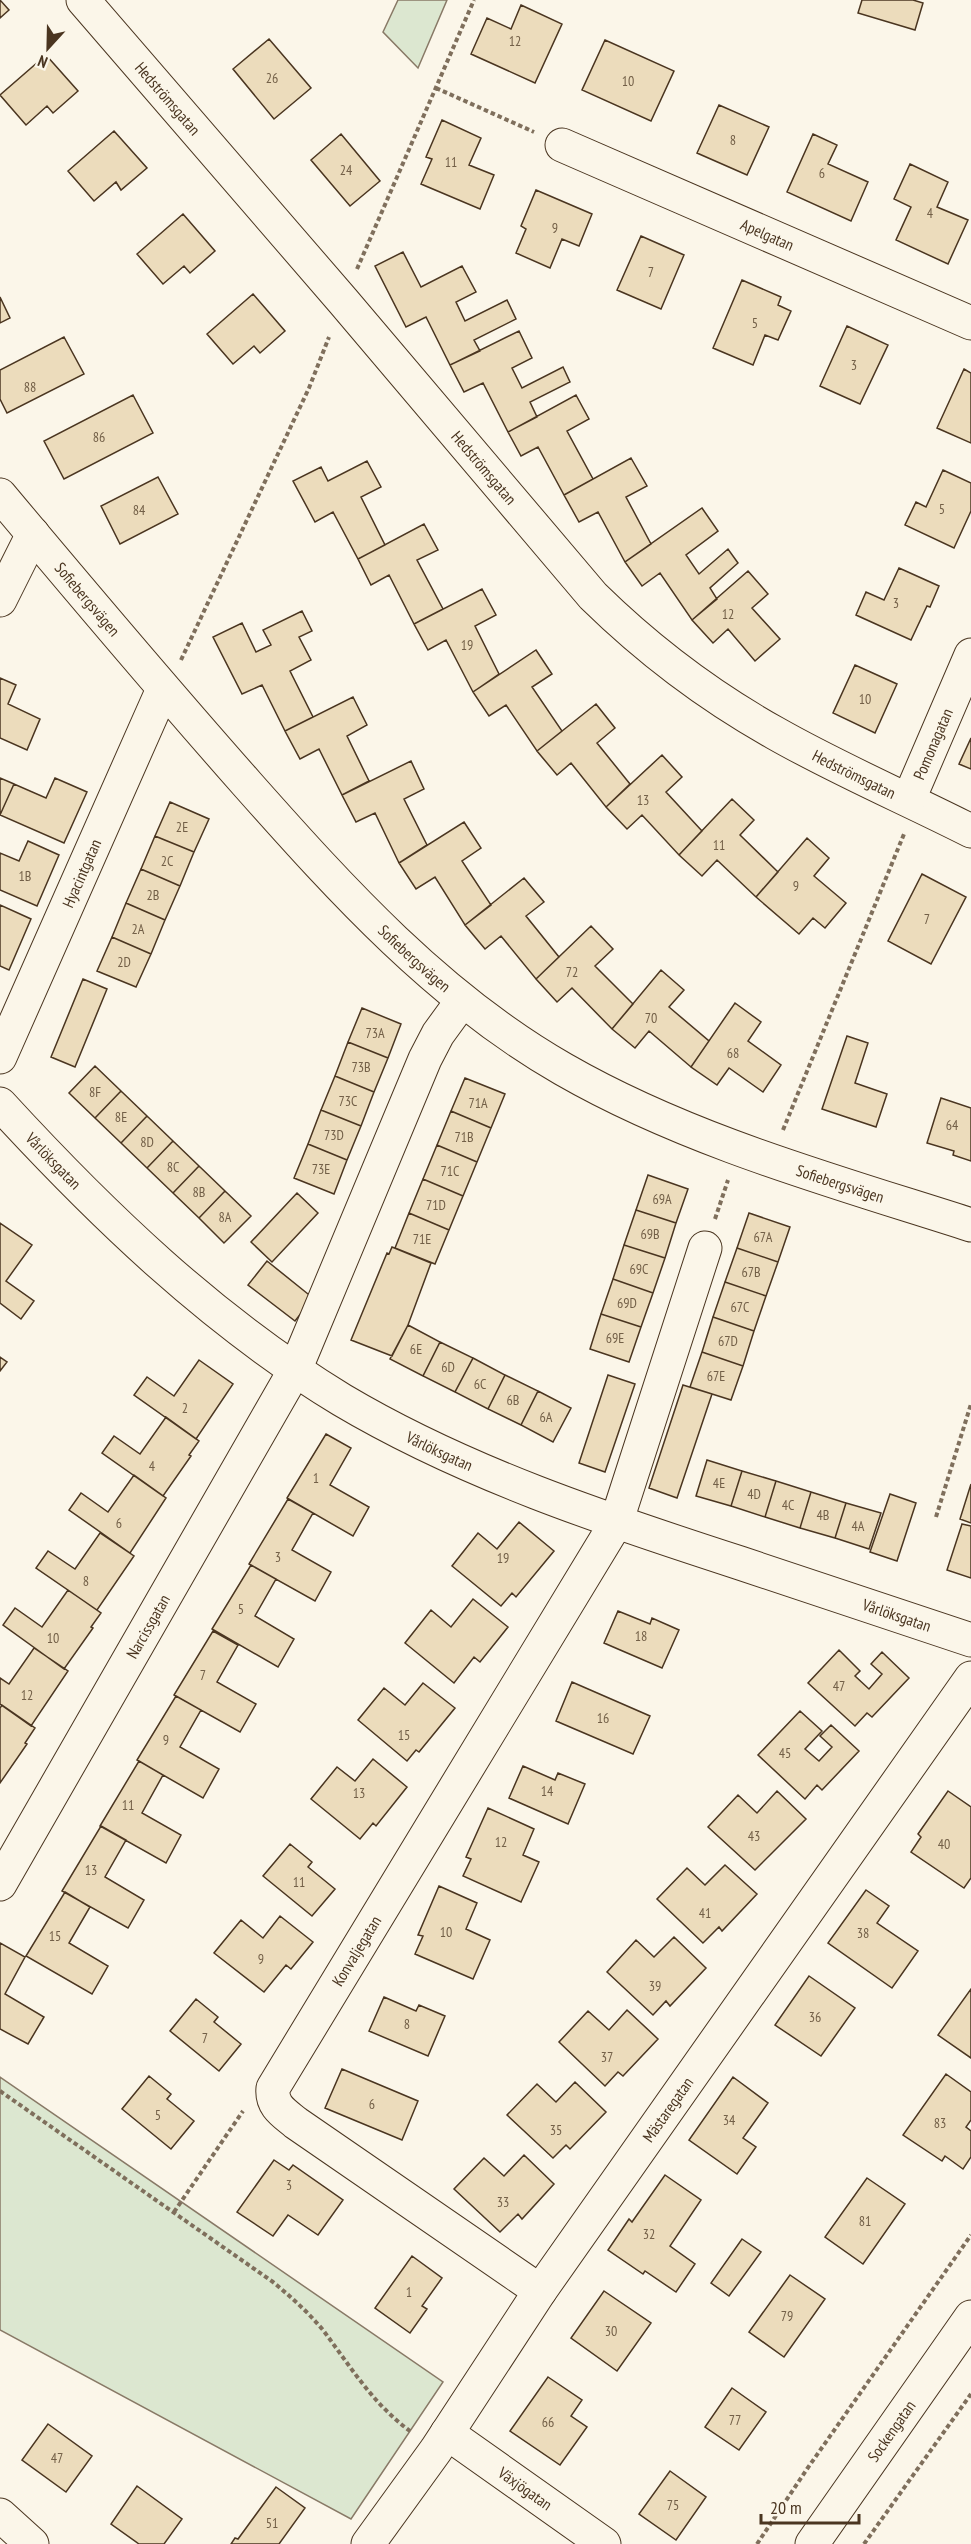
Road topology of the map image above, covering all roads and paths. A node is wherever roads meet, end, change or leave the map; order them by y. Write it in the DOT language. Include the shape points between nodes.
graph roads {
  1 [pos="84,0"];
  2 [pos="474,0"];
  3 [pos="436,87"];
  4 [pos="562,145"];
  5 [pos="343,301"];
  6 [pos="971,323"];
  7 [pos="0,495"];
  8 [pos="33,534"];
  9 [pos="0,600"];
  10 [pos="971,655"];
  11 [pos="163,689"];
  12 [pos="909,799"];
  13 [pos="971,831"];
  14 [pos="462,1002"];
  15 [pos="0,1057"];
  16 [pos="0,1104"];
  17 [pos="739,1148"];
  18 [pos="770,1161"];
  19 [pos="971,1225"];
  20 [pos="705,1248"];
  21 [pos="295,1370"];
  22 [pos="971,1404"];
  23 [pos="936,1517"];
  24 [pos="616,1523"];
  25 [pos="971,1640"];
  26 [pos="971,1678"];
  27 [pos="0,1884"];
  28 [pos="0,2091"];
  29 [pos="272,2097"];
  30 [pos="174,2212"];
  31 [pos="971,2235"];
  32 [pos="540,2291"];
  33 [pos="971,2317"];
  34 [pos="971,2394"];
  35 [pos="441,2441"];
  36 [pos="0,2515"];
  37 [pos="32,2544"];
  38 [pos="368,2544"];
  39 [pos="604,2544"];
  40 [pos="757,2544"];
  41 [pos="812,2544"];
  42 [pos="864,2544"];
  1 -- 5 [label="street, Hedströmsgatan"];
  2 -- 3 [label="path"];
  3 -- 4 [label="path"];
  3 -- 5 [label="path"];
  4 -- 6 [label="street, Apelgatan"];
  5 -- 11 [label="path" via="309,388 183,656"];
  5 -- 12 [label="street, Hedströmsgatan" via="592,596 621,623 744,715"];
  7 -- 8 [label="street, Sofiebergsvägen"];
  8 -- 9 [label="street"];
  8 -- 11 [label="street, Sofiebergsvägen"];
  10 -- 12 [label="street, Pomonagatan"];
  11 -- 14 [label="street, Sofiebergsvägen" via="316,862"];
  11 -- 15 [label="street, Hyacintgatan"];
  12 -- 13 [label="street, Hedströmsgatan"];
  12 -- 18 [label="path" via="909,823"];
  14 -- 17 [label="street, Sofiebergsvägen" via="562,1069 668,1121"];
  14 -- 21 [label="street, Narcissgatan" via="425,1059"];
  16 -- 21 [label="street, Vårlöksgatan" via="149,1255"];
  17 -- 18 [label="street, Sofiebergsvägen"];
  17 -- 20 [label="path"];
  18 -- 19 [label="street, Sofiebergsvägen"];
  20 -- 24 [label="street, Konvaljegatan"];
  21 -- 24 [label="street, Vårlöksgatan" via="404,1434 503,1479"];
  21 -- 27 [label="street, Narcissgatan"];
  22 -- 23 [label="path"];
  24 -- 25 [label="street, Vårlöksgatan"];
  24 -- 29 [label="street, Konvaljegatan" via="273,2088"];
  26 -- 32 [label="street, Mästaregatan"];
  28 -- 30 [label="path"];
  29 -- 30 [label="path" via="247,2105"];
  29 -- 32 [label="street" via="276,2106 296,2123"];
  30 -- 35 [label="path" via="297,2302 377,2403 399,2423"];
  31 -- 40 [label="path"];
  32 -- 35 [label="street, Mästaregatan"];
  33 -- 41 [label="street, Sockengatan"];
  34 -- 42 [label="path"];
  35 -- 38 [label="street, Mästaregatan"];
  35 -- 39 [label="street, Växjögatan"];
  36 -- 37 [label="street"];
}
